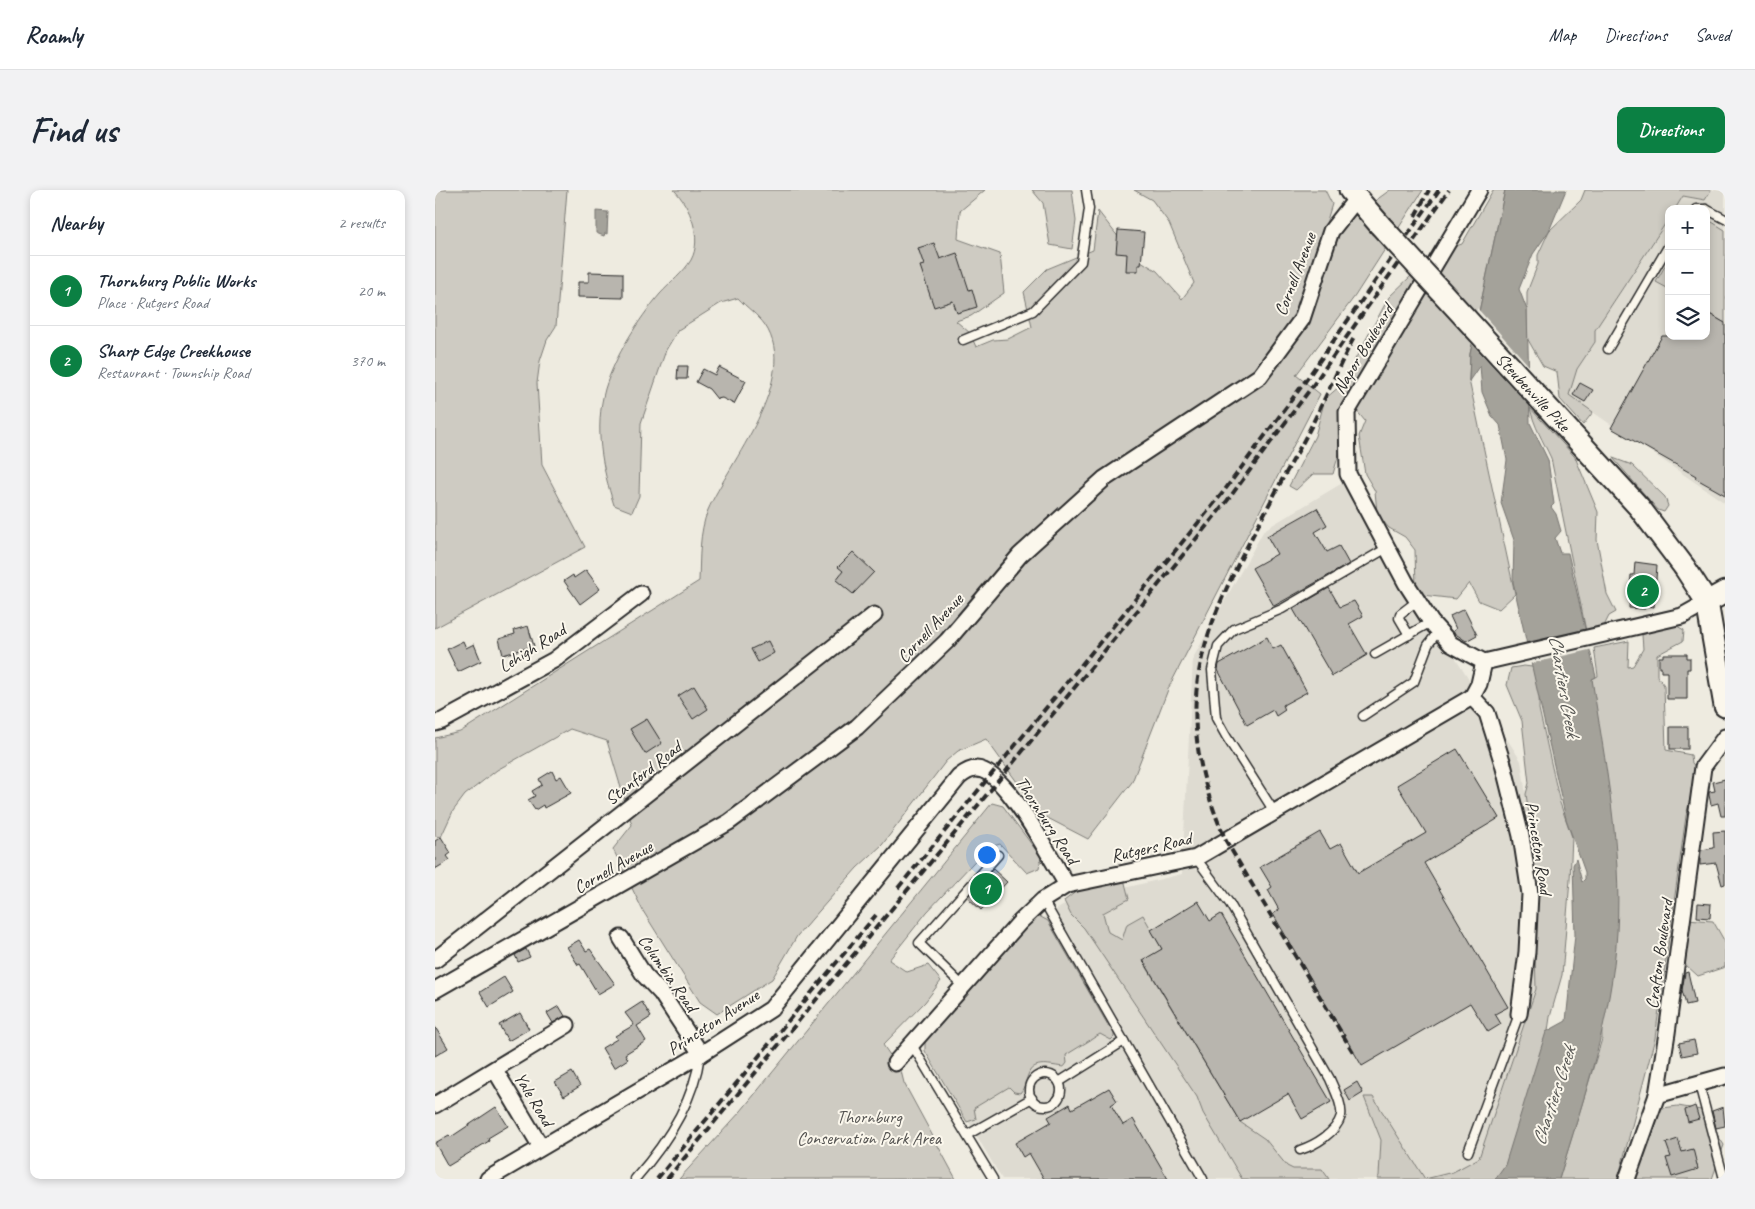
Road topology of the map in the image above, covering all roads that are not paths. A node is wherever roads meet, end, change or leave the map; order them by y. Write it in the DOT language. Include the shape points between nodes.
graph roads {
  1 [pos="1085,190"];
  2 [pos="1479,190"];
  3 [pos="1356,193"];
  4 [pos="1710,211"];
  5 [pos="1725,219"];
  6 [pos="1666,250"];
  7 [pos="963,340"];
  8 [pos="1608,349"];
  9 [pos="1387,548"];
  10 [pos="641,594"];
  11 [pos="1417,601"];
  12 [pos="1719,602"];
  13 [pos="874,615"];
  14 [pos="1435,626"];
  15 [pos="1409,635"];
  16 [pos="1375,654"];
  17 [pos="1491,660"];
  18 [pos="1722,669"];
  19 [pos="1472,697"];
  20 [pos="1725,706"];
  21 [pos="1363,716"];
  22 [pos="435,723"];
  23 [pos="1725,737"];
  24 [pos="967,771"];
  25 [pos="1275,813"];
  26 [pos="998,855"];
  27 [pos="1196,858"];
  28 [pos="1067,885"];
  29 [pos="1043,900"];
  30 [pos="621,938"];
  31 [pos="435,961"];
  32 [pos="963,986"];
  33 [pos="440,987"];
  34 [pos="1519,1014"];
  35 [pos="567,1025"];
  36 [pos="1124,1041"];
  37 [pos="912,1045"];
  38 [pos="701,1054"];
  39 [pos="895,1063"];
  40 [pos="495,1070"];
  41 [pos="1725,1076"];
  42 [pos="1059,1082"];
  43 [pos="1699,1084"];
  44 [pos="1657,1096"];
  45 [pos="1032,1098"];
  46 [pos="435,1105"];
  47 [pos="967,1135"];
  48 [pos="541,1147"];
  49 [pos="1300,1150"];
  50 [pos="1468,1152"];
  51 [pos="487,1179"];
  52 [pos="635,1179"];
  53 [pos="993,1179"];
  54 [pos="1203,1179"];
  55 [pos="1627,1179"];
  56 [pos="1724,1179"];
  1 -- 7 [label="lane" via="1089,209 1081,262 1033,311"];
  2 -- 9 [label="street, Napor Boulevard" via="1347,412 1348,474"];
  3 -- 12 [label="main road, Steubenville Pike, bridge" via="1380,225 1639,507 1685,568"];
  3 -- 33 [label="street, Cornell Avenue" via="1331,231 1302,319 1260,376 1104,479 1020,555 947,641 857,727 729,822"];
  4 -- 5 [label="lane"];
  6 -- 8 [label="lane"];
  9 -- 11 [label="street, Napor Boulevard"];
  9 -- 25 [label="lane" via="1282,609 1235,629 1218,646 1212,670 1217,718"];
  10 -- 22 [label="street, Lehigh Road" via="554,660"];
  11 -- 14 [label="street, Napor Boulevard"];
  11 -- 15 [label="lane" via="1399,618"];
  12 -- 17 [label="street" via="1683,616"];
  12 -- 18 [label="main road"];
  13 -- 31 [label="street, Stanford Road"];
  14 -- 15 [label="lane"];
  14 -- 17 [label="street, Napor Boulevard" via="1451,644"];
  14 -- 21 [label="lane" via="1414,682"];
  15 -- 16 [label="lane"];
  17 -- 19 [label="street"];
  18 -- 20 [label="main road"];
  19 -- 25 [label="street, Rutgers Road"];
  19 -- 34 [label="street, Princeton Road" via="1487,713 1503,764 1521,836 1530,894"];
  23 -- 44 [label="street, Crafton Boulevard" via="1703,767"];
  24 -- 28 [label="street, Thornburg Road" via="984,770 1007,788"];
  24 -- 38 [label="street, Princeton Avenue" via="771,1009"];
  25 -- 27 [label="street, Rutgers Road"];
  26 -- 32 [label="lane" via="919,944"];
  27 -- 28 [label="street, Rutgers Road"];
  27 -- 49 [label="lane" via="1229,904 1339,1100 1341,1115 1335,1128"];
  28 -- 29 [label="street, Rutgers Road"];
  29 -- 32 [label="street, Rutgers Road"];
  29 -- 36 [label="lane"];
  30 -- 38 [label="street, Columbia Road" via="644,976 661,993"];
  31 -- 33 [label="street"];
  32 -- 37 [label="street, Rutgers Road"];
  34 -- 50 [label="lane"];
  35 -- 40 [label="street"];
  36 -- 42 [label="lane"];
  36 -- 54 [label="lane"];
  37 -- 39 [label="street, Rutgers Road"];
  37 -- 47 [label="lane"];
  38 -- 48 [label="street, Princeton Avenue"];
  38 -- 52 [label="lane" via="697,1076 675,1127"];
  40 -- 46 [label="street"];
  40 -- 48 [label="street, Yale Road"];
  41 -- 43 [label="street"];
  42 -- 45 [label="lane" via="1047,1074 1037,1076 1031,1084"];
  42 -- 45 [label="lane" via="1059,1098 1051,1105 1040,1105"];
  43 -- 44 [label="street"];
  43 -- 56 [label="lane"];
  44 -- 55 [label="street, Crafton Boulevard"];
  45 -- 47 [label="lane"];
  47 -- 53 [label="lane"];
  48 -- 51 [label="street, Princeton Avenue"];
}
